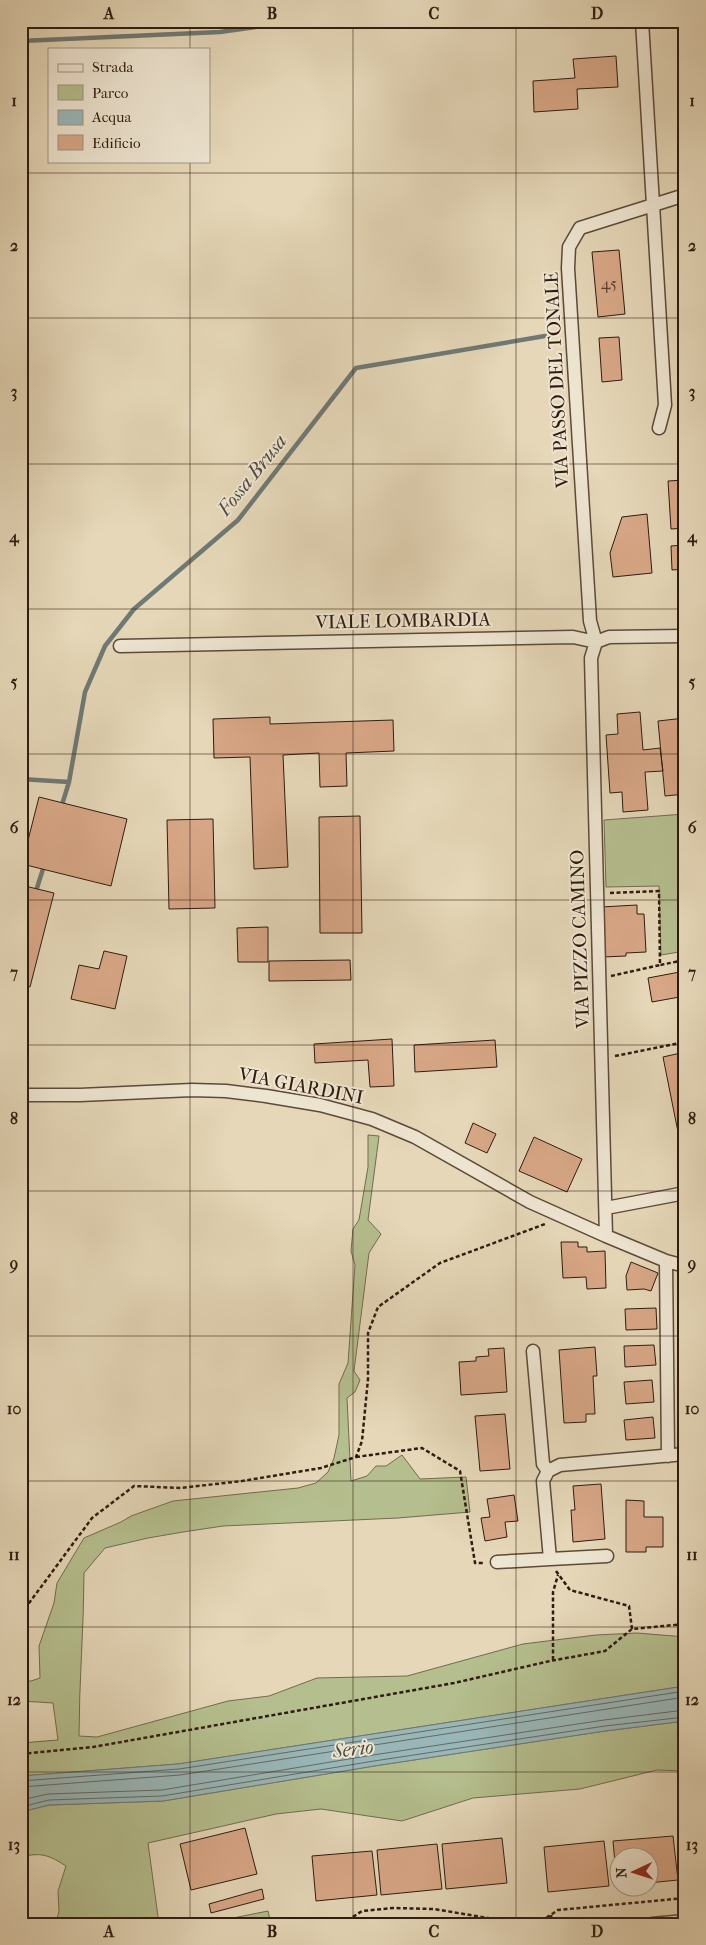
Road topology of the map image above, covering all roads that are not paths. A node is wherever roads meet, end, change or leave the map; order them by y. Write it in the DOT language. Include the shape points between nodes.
graph roads {
  1 [pos="642,21"];
  2 [pos="685,195"];
  3 [pos="653,204"];
  4 [pos="659,428"];
  5 [pos="685,636"];
  6 [pos="596,642"];
  7 [pos="120,646"];
  8 [pos="21,1095"];
  9 [pos="685,1193"];
  10 [pos="606,1208"];
  11 [pos="606,1236"];
  12 [pos="666,1261"];
  13 [pos="685,1266"];
  14 [pos="533,1351"];
  15 [pos="685,1454"];
  16 [pos="668,1456"];
  17 [pos="548,1471"];
  18 [pos="607,1556"];
  19 [pos="550,1559"];
  20 [pos="497,1562"];
  21 [pos="685,1921"];
  22 [pos="652,1924"];
  1 -- 3 [label="street"];
  2 -- 3 [label="street, VIA PASSO DEL TONALE"];
  3 -- 4 [label="street" via="665,405"];
  3 -- 6 [label="street, VIA PASSO DEL TONALE" via="580,228 569,247 590,621"];
  5 -- 6 [label="street, VIALE LOMBARDIA" via="609,636"];
  6 -- 7 [label="street, VIALE LOMBARDIA" via="573,637"];
  6 -- 10 [label="street, VIA PIZZO CAMINO" via="591,658"];
  8 -- 11 [label="street, VIA GIARDINI" via="226,1091 320,1105 372,1119 415,1137 530,1202"];
  9 -- 10 [label="street"];
  10 -- 11 [label="street, VIA PIZZO CAMINO"];
  11 -- 12 [label="street, VIA GIARDINI"];
  12 -- 13 [label="street, VIA GIARDINI"];
  12 -- 16 [label="street"];
  14 -- 17 [label="street" via="543,1464"];
  15 -- 16 [label="street"];
  16 -- 17 [label="street" via="560,1465"];
  17 -- 19 [label="street" via="543,1481"];
  18 -- 19 [label="street"];
  19 -- 20 [label="street"];
  21 -- 22 [label="street"];
}
